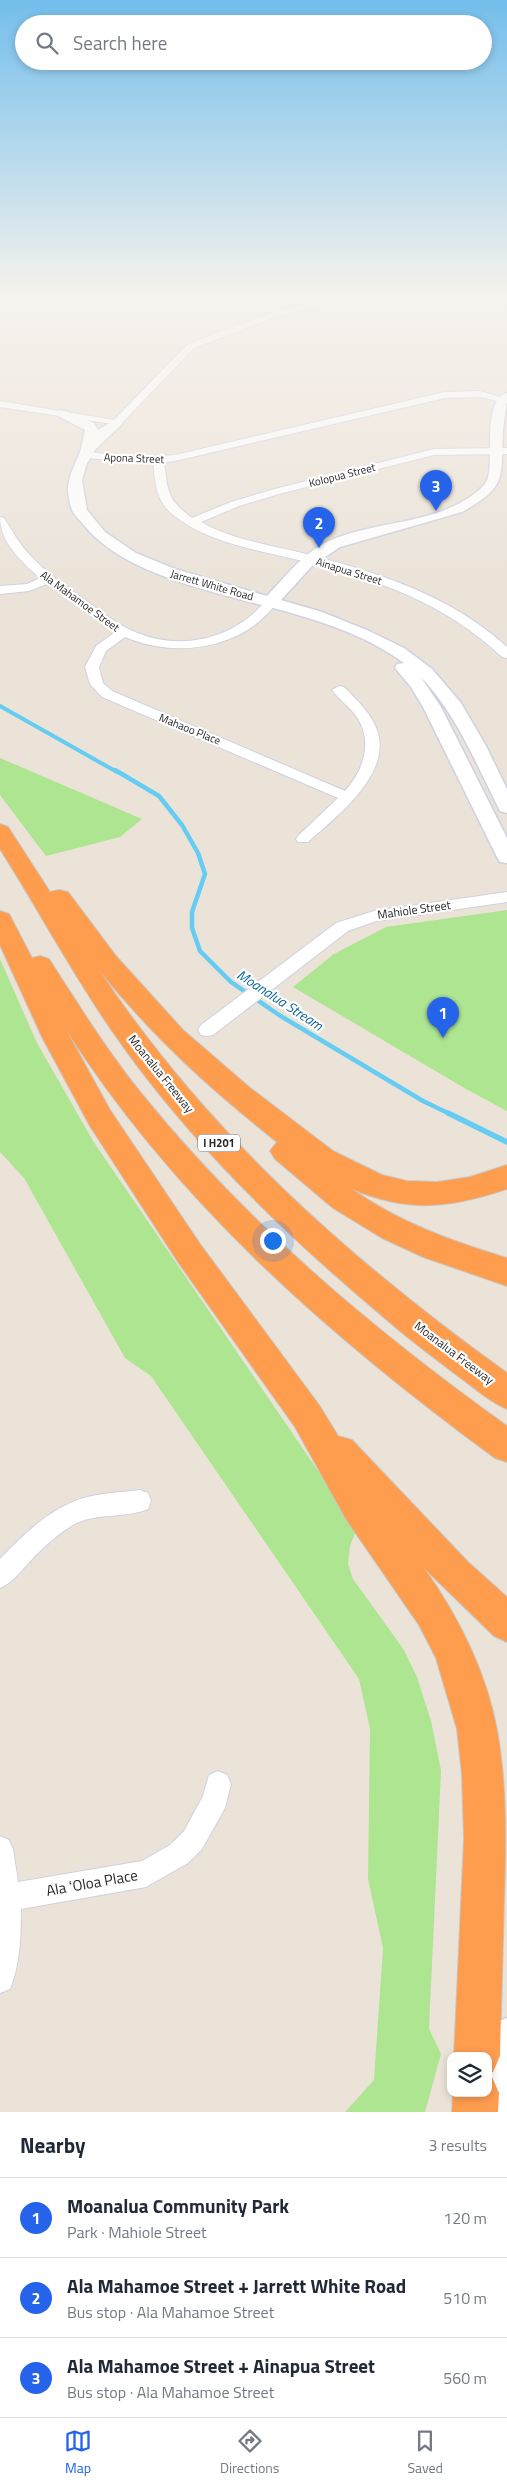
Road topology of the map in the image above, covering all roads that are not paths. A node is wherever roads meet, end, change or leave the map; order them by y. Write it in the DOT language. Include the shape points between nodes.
graph roads {
  1 [pos="146,393"];
  2 [pos="506,399"];
  3 [pos="0,404"];
  4 [pos="60,414"];
  5 [pos="116,423"];
  6 [pos="502,451"];
  7 [pos="86,454"];
  8 [pos="158,460"];
  9 [pos="0,520"];
  10 [pos="192,522"];
  11 [pos="310,559"];
  12 [pos="47,580"];
  13 [pos="0,590"];
  14 [pos="271,602"];
  15 [pos="123,632"];
  16 [pos="358,634"];
  17 [pos="507,654"];
  18 [pos="339,690"];
  19 [pos="347,798"];
  20 [pos="507,807"];
  21 [pos="0,830"];
  22 [pos="303,839"];
  23 [pos="507,856"];
  24 [pos="507,897"];
  25 [pos="0,900"];
  26 [pos="0,920"];
  27 [pos="207,1030"];
  28 [pos="203,1066"];
  29 [pos="497,1181"];
  30 [pos="507,1272"];
  31 [pos="507,1393"];
  32 [pos="307,1416"];
  33 [pos="507,1446"];
  34 [pos="140,1501"];
  35 [pos="0,1576"];
  36 [pos="507,1623"];
  37 [pos="218,1784"];
  38 [pos="0,1849"];
  39 [pos="7,1898"];
  40 [pos="0,1979"];
  41 [pos="507,2039"];
  42 [pos="477,2052"];
  43 [pos="476,2097"];
  44 [pos="475,2112"];
  45 [pos="505,2112"];
  1 -- 5 [label="street, Jarrett White Road"];
  2 -- 6 [label="street, Ala Mahamoe Street" via="497,422"];
  2 -- 8 [label="street, Apona Street" via="480,394 445,395 194,455"];
  3 -- 4 [label="street"];
  4 -- 5 [label="street"];
  4 -- 7 [label="street" via="92,430"];
  5 -- 7 [label="street, Jarrett White Road" via="114,430"];
  6 -- 10 [label="street, Kolopua Street" via="434,452 275,492"];
  6 -- 11 [label="street, Ala Mahamoe Street" via="496,479 475,500 444,513 339,542"];
  7 -- 8 [label="street, Apona Street"];
  7 -- 14 [label="street, Jarrett White Road" via="76,475 77,499 89,522 104,538 132,557 177,576"];
  8 -- 10 [label="street, Ainapua Street" via="160,489 172,507"];
  9 -- 12 [label="street, Ala Mahamoe Street" via="12,542"];
  10 -- 11 [label="street, Ainapua Street" via="225,537"];
  11 -- 14 [label="street, Ala Mahamoe Street"];
  11 -- 17 [label="street, Ainapua Street" via="366,574 421,594 473,624"];
  12 -- 13 [label="street" via="30,587"];
  12 -- 15 [label="street, Ala Mahamoe Street"];
  14 -- 15 [label="street, Ala Mahamoe Street" via="252,623 216,640 168,644"];
  14 -- 16 [label="street, Jarrett White Road" via="316,615"];
  15 -- 19 [label="street, Mahaoo Place" via="102,649 92,667 96,684 107,694"];
  16 -- 20 [label="street, Jarrett White Road" via="407,657 443,689 462,716"];
  16 -- 23 [label="street, Jarrett White Road" via="405,670 427,697"];
  18 -- 19 [label="street" via="365,719 374,746 366,776"];
  19 -- 22 [label="street"];
  21 -- 28 [label="highway" via="69,909 127,985"];
  21 -- 31 [label="highway, Moanalua Freeway / I H201" via="95,984 133,1039 167,1084 225,1150 285,1211 370,1288"];
  24 -- 27 [label="street, Mahiole Street" via="374,916 342,927"];
  25 -- 33 [label="highway, I H201" via="102,1062 165,1143 201,1183 241,1225 334,1311 385,1354"];
  26 -- 32 [label="highway" via="56,1037 100,1118 189,1253"];
  28 -- 29 [label="highway" via="322,1159 376,1187 425,1194 458,1193"];
  28 -- 30 [label="highway" via="265,1133 327,1188 353,1206 410,1238"];
  32 -- 36 [label="highway" via="455,1575"];
  32 -- 42 [label="highway" via="359,1507 432,1612 452,1650 472,1710 482,1775 485,1839"];
  34 -- 35 [label="street" via="71,1515 46,1530"];
  37 -- 39 [label="street, Ala ʻOloa Place" via="216,1800 193,1840 179,1854 146,1874"];
  38 -- 39 [label="street"];
  39 -- 40 [label="street" via="7,1928"];
  41 -- 45 [label="main road"];
  43 -- 44 [label="highway"];
}
